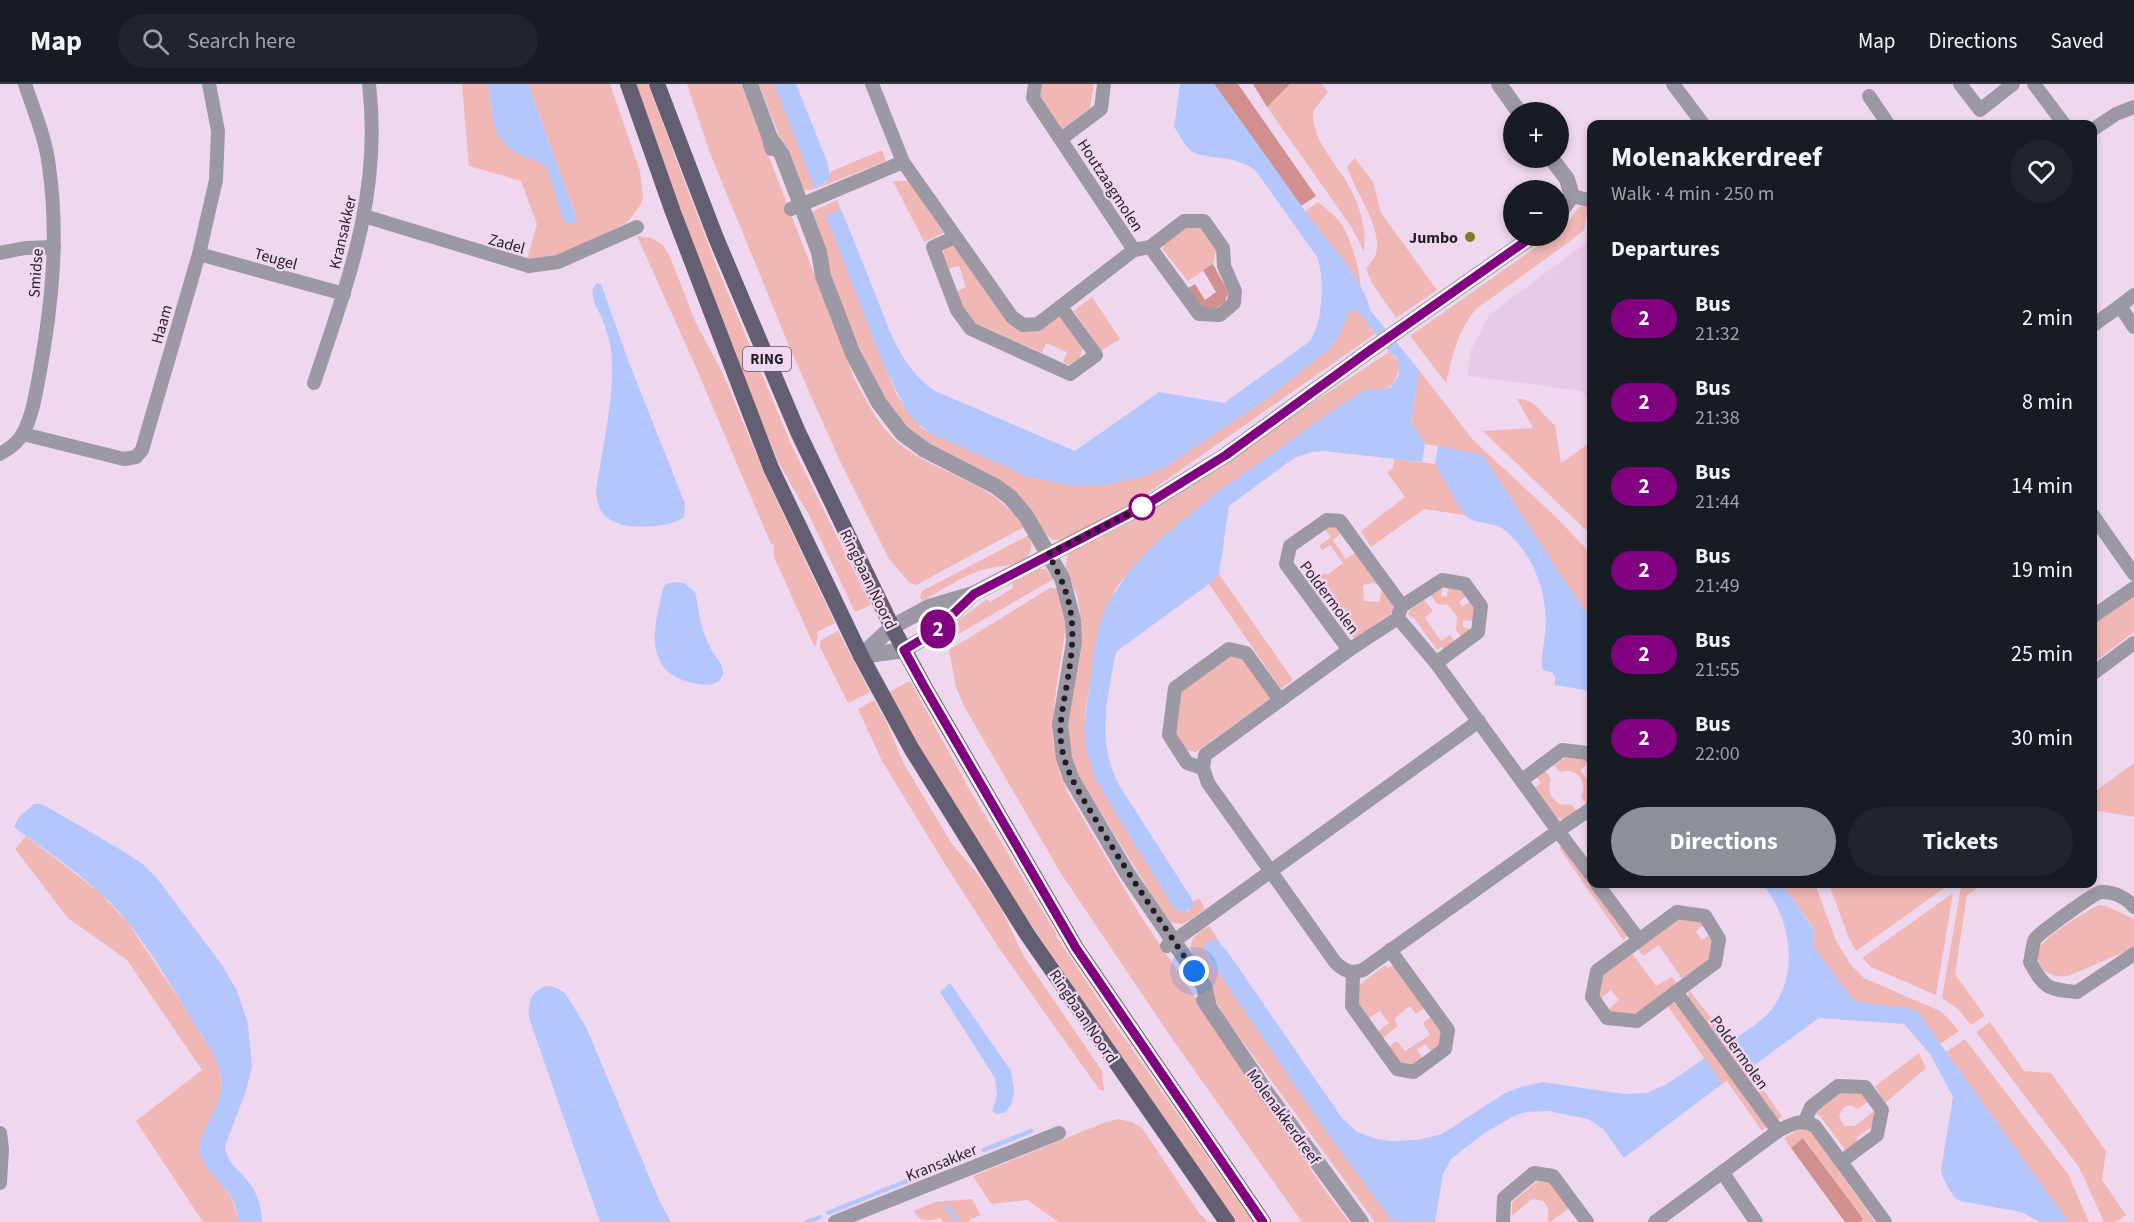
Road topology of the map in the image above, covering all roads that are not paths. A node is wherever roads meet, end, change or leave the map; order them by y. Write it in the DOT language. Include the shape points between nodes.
graph roads {
  1 [pos="25,84"];
  2 [pos="209,84"];
  3 [pos="369,84"];
  4 [pos="628,84"];
  5 [pos="657,84"];
  6 [pos="750,84"];
  7 [pos="872,84"];
  8 [pos="1035,84"];
  9 [pos="1104,84"];
  10 [pos="1499,84"];
  11 [pos="1673,84"];
  12 [pos="1960,84"];
  13 [pos="2013,84"];
  14 [pos="2034,84"];
  15 [pos="1869,96"];
  16 [pos="1512,102"];
  17 [pos="2134,107"];
  18 [pos="1700,120"];
  19 [pos="1885,120"];
  20 [pos="2061,120"];
  21 [pos="2097,127"];
  22 [pos="1061,140"];
  23 [pos="903,162"];
  24 [pos="1559,168"];
  25 [pos="1572,196"];
  26 [pos="1569,200"];
  27 [pos="1587,200"];
  28 [pos="796,207"];
  29 [pos="364,216"];
  30 [pos="638,227"];
  31 [pos="955,237"];
  32 [pos="1519,246"];
  33 [pos="54,247"];
  34 [pos="1150,247"];
  35 [pos="1134,250"];
  36 [pos="0,253"];
  37 [pos="199,254"];
  38 [pos="344,294"];
  39 [pos="2134,295"];
  40 [pos="2120,306"];
  41 [pos="1061,307"];
  42 [pos="2097,322"];
  43 [pos="2134,327"];
  44 [pos="314,383"];
  45 [pos="23,434"];
  46 [pos="0,454"];
  47 [pos="2097,521"];
  48 [pos="1048,554"];
  49 [pos="2134,574"];
  50 [pos="2134,588"];
  51 [pos="974,594"];
  52 [pos="1400,612"];
  53 [pos="2097,614"];
  54 [pos="892,627"];
  55 [pos="2134,643"];
  56 [pos="904,650"];
  57 [pos="1349,650"];
  58 [pos="861,656"];
  59 [pos="1437,663"];
  60 [pos="2097,670"];
  61 [pos="1280,700"];
  62 [pos="1479,721"];
  63 [pos="1587,753"];
  64 [pos="1203,768"];
  65 [pos="1522,780"];
  66 [pos="1587,811"];
  67 [pos="1558,831"];
  68 [pos="1587,869"];
  69 [pos="1271,872"];
  70 [pos="1600,888"];
  71 [pos="2134,907"];
  72 [pos="1639,940"];
  73 [pos="1171,944"];
  74 [pos="1390,950"];
  75 [pos="2134,954"];
  76 [pos="1353,973"];
  77 [pos="1676,992"];
  78 [pos="1805,1121"];
  79 [pos="1778,1131"];
  80 [pos="0,1133"];
  81 [pos="1059,1133"];
  82 [pos="1842,1161"];
  83 [pos="1723,1173"];
  84 [pos="0,1182"];
  85 [pos="835,1222"];
  86 [pos="1227,1222"];
  87 [pos="1263,1222"];
  88 [pos="1361,1222"];
  89 [pos="1503,1222"];
  90 [pos="1587,1222"];
  91 [pos="1655,1222"];
  92 [pos="1756,1222"];
  93 [pos="1885,1222"];
  1 -- 33 [label="street, Smidse" via="49,166"];
  2 -- 37 [label="street, Haam" via="219,152"];
  3 -- 29 [label="street, Kransakker" via="372,162"];
  4 -- 58 [label="main road, Ringbaan Noord / RING" via="676,222 771,468"];
  5 -- 54 [label="main road, Ringbaan Noord / RING" via="716,238 798,432"];
  6 -- 28 [label="street, Molenakkerdreef" via="774,160"];
  7 -- 23 [label="street, Houtzaagmolen"];
  8 -- 22 [label="street, Houtzaagmolen" via="1033,99"];
  9 -- 22 [label="street, Houtzaagmolen" via="1101,109"];
  10 -- 16 [label="street"];
  11 -- 18 [label="street"];
  12 -- 13 [label="street" via="1980,110"];
  14 -- 20 [label="street"];
  15 -- 19 [label="street"];
  17 -- 21 [label="street"];
  22 -- 35 [label="street, Houtzaagmolen"];
  23 -- 28 [label="street"];
  23 -- 31 [label="street, Houtzaagmolen"];
  24 -- 25 [label="street"];
  25 -- 26 [label="street"];
  25 -- 27 [label="street"];
  28 -- 48 [label="street, Molenakkerdreef" via="810,257 823,276 853,354 879,403 902,433 1010,497"];
  29 -- 30 [label="street, Zadel" via="528,266 558,262"];
  29 -- 38 [label="street, Kransakker"];
  31 -- 41 [label="street, Houtzaagmolen" via="1012,316 1023,325 1038,324"];
  31 -- 41 [label="street" via="933,247 957,310 971,329 1070,374 1096,355"];
  32 -- 48 [label="street" via="1226,455 1144,506"];
  33 -- 36 [label="street"];
  33 -- 45 [label="street, Smidse" via="46,340"];
  34 -- 34 [label="street, Houtzaagmolen" via="1199,314 1220,315 1234,303 1235,291 1224,267 1223,248 1204,221 1184,221"];
  34 -- 35 [label="street, Houtzaagmolen"];
  35 -- 41 [label="street, Houtzaagmolen"];
  37 -- 38 [label="street, Teugel"];
  37 -- 45 [label="street, Haam" via="142,450 136,457 124,459"];
  38 -- 44 [label="street, Kransakker"];
  39 -- 40 [label="street"];
  40 -- 42 [label="street"];
  40 -- 43 [label="street"];
  45 -- 46 [label="street"];
  47 -- 49 [label="street"];
  48 -- 51 [label="street"];
  48 -- 73 [label="street, Molenakkerdreef" via="1062,578 1073,620 1074,642 1060,725 1064,758 1071,778 1128,873 1137,901"];
  50 -- 53 [label="street"];
  51 -- 54 [label="street" via="930,607"];
  51 -- 56 [label="street" via="934,632"];
  52 -- 57 [label="street, Poldermolen"];
  52 -- 57 [label="street, Poldermolen" via="1340,521 1327,520 1290,546 1286,564"];
  52 -- 59 [label="street, Poldermolen"];
  52 -- 59 [label="street, Poldermolen" via="1442,580 1465,584 1481,606 1478,632"];
  54 -- 56 [label="main road, Ringbaan Noord / RING"];
  54 -- 58 [label="street"];
  55 -- 60 [label="street"];
  56 -- 58 [label="street"];
  56 -- 87 [label="main road, Ringbaan Noord / RING" via="1076,948"];
  57 -- 61 [label="street, Poldermolen"];
  58 -- 86 [label="main road, Ringbaan Noord / RING" via="911,748 1027,934"];
  59 -- 62 [label="street, Poldermolen"];
  61 -- 64 [label="street, Poldermolen" via="1205,756"];
  61 -- 64 [label="street" via="1246,653 1229,649 1175,688 1169,735 1187,763"];
  62 -- 65 [label="street, Poldermolen"];
  62 -- 69 [label="street"];
  63 -- 65 [label="street" via="1562,750"];
  64 -- 69 [label="street" via="1208,783"];
  65 -- 67 [label="street, Poldermolen"];
  66 -- 67 [label="street"];
  67 -- 68 [label="street, Poldermolen"];
  67 -- 74 [label="street"];
  69 -- 73 [label="street"];
  69 -- 76 [label="street" via="1335,962"];
  70 -- 72 [label="street"];
  71 -- 75 [label="street" via="2128,899 2115,894 2100,892 2090,897 2036,937 2030,962 2038,978 2050,989 2077,992"];
  72 -- 77 [label="street" via="1677,912 1705,916 1719,939 1715,963"];
  72 -- 77 [label="street" via="1597,971 1592,997 1607,1018 1637,1021"];
  73 -- 88 [label="street, Molenakkerdreef" via="1195,990"];
  74 -- 76 [label="street"];
  74 -- 76 [label="street" via="1448,1030 1445,1049 1414,1072 1397,1069 1352,1006"];
  77 -- 79 [label="street, Poldermolen"];
  78 -- 79 [label="street"];
  78 -- 82 [label="street" via="1815,1126"];
  78 -- 82 [label="street" via="1811,1107 1838,1086 1865,1087 1882,1110 1877,1135"];
  79 -- 83 [label="street"];
  80 -- 84 [label="street"];
  81 -- 85 [label="street, Kransakker"];
  82 -- 93 [label="street"];
  83 -- 91 [label="street"];
  83 -- 92 [label="street"];
  89 -- 90 [label="street" via="1504,1198 1534,1173 1553,1176"];
}
